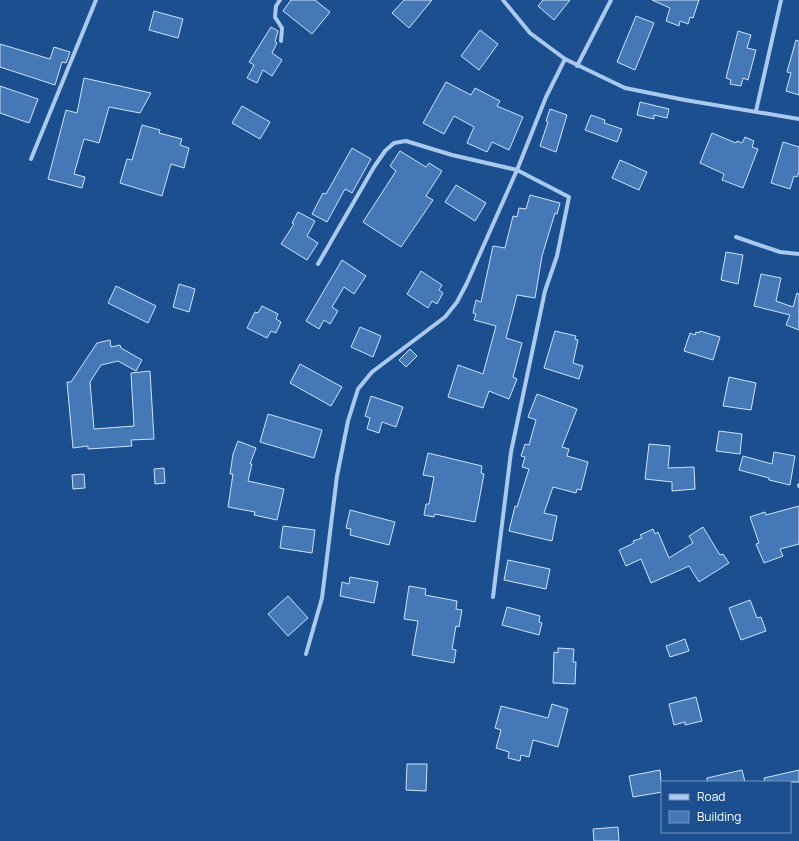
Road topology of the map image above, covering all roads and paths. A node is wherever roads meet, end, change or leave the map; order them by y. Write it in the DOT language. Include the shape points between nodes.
graph roads {
  1 [pos="96,0"];
  2 [pos="280,0"];
  3 [pos="503,0"];
  4 [pos="611,0"];
  5 [pos="781,0"];
  6 [pos="281,40"];
  7 [pos="566,59"];
  8 [pos="577,66"];
  9 [pos="756,111"];
  10 [pos="799,118"];
  11 [pos="31,160"];
  12 [pos="517,170"];
  13 [pos="736,237"];
  14 [pos="799,254"];
  15 [pos="318,264"];
  16 [pos="493,597"];
  17 [pos="306,654"];
  1 -- 11 [label="street"];
  2 -- 6 [label="street" via="274,17 282,28"];
  3 -- 7 [label="street" via="530,33"];
  4 -- 8 [label="street"];
  5 -- 9 [label="street"];
  7 -- 8 [label="street"];
  7 -- 12 [label="street" via="546,97"];
  8 -- 9 [label="street" via="625,88"];
  9 -- 10 [label="street"];
  12 -- 15 [label="street" via="406,141 394,143 374,167"];
  12 -- 16 [label="street" via="569,197 557,256 545,291 510,452"];
  12 -- 17 [label="street" via="457,302 445,317 372,372 358,389 348,421 337,476 322,598"];
  13 -- 14 [label="street" via="780,252"];
}
